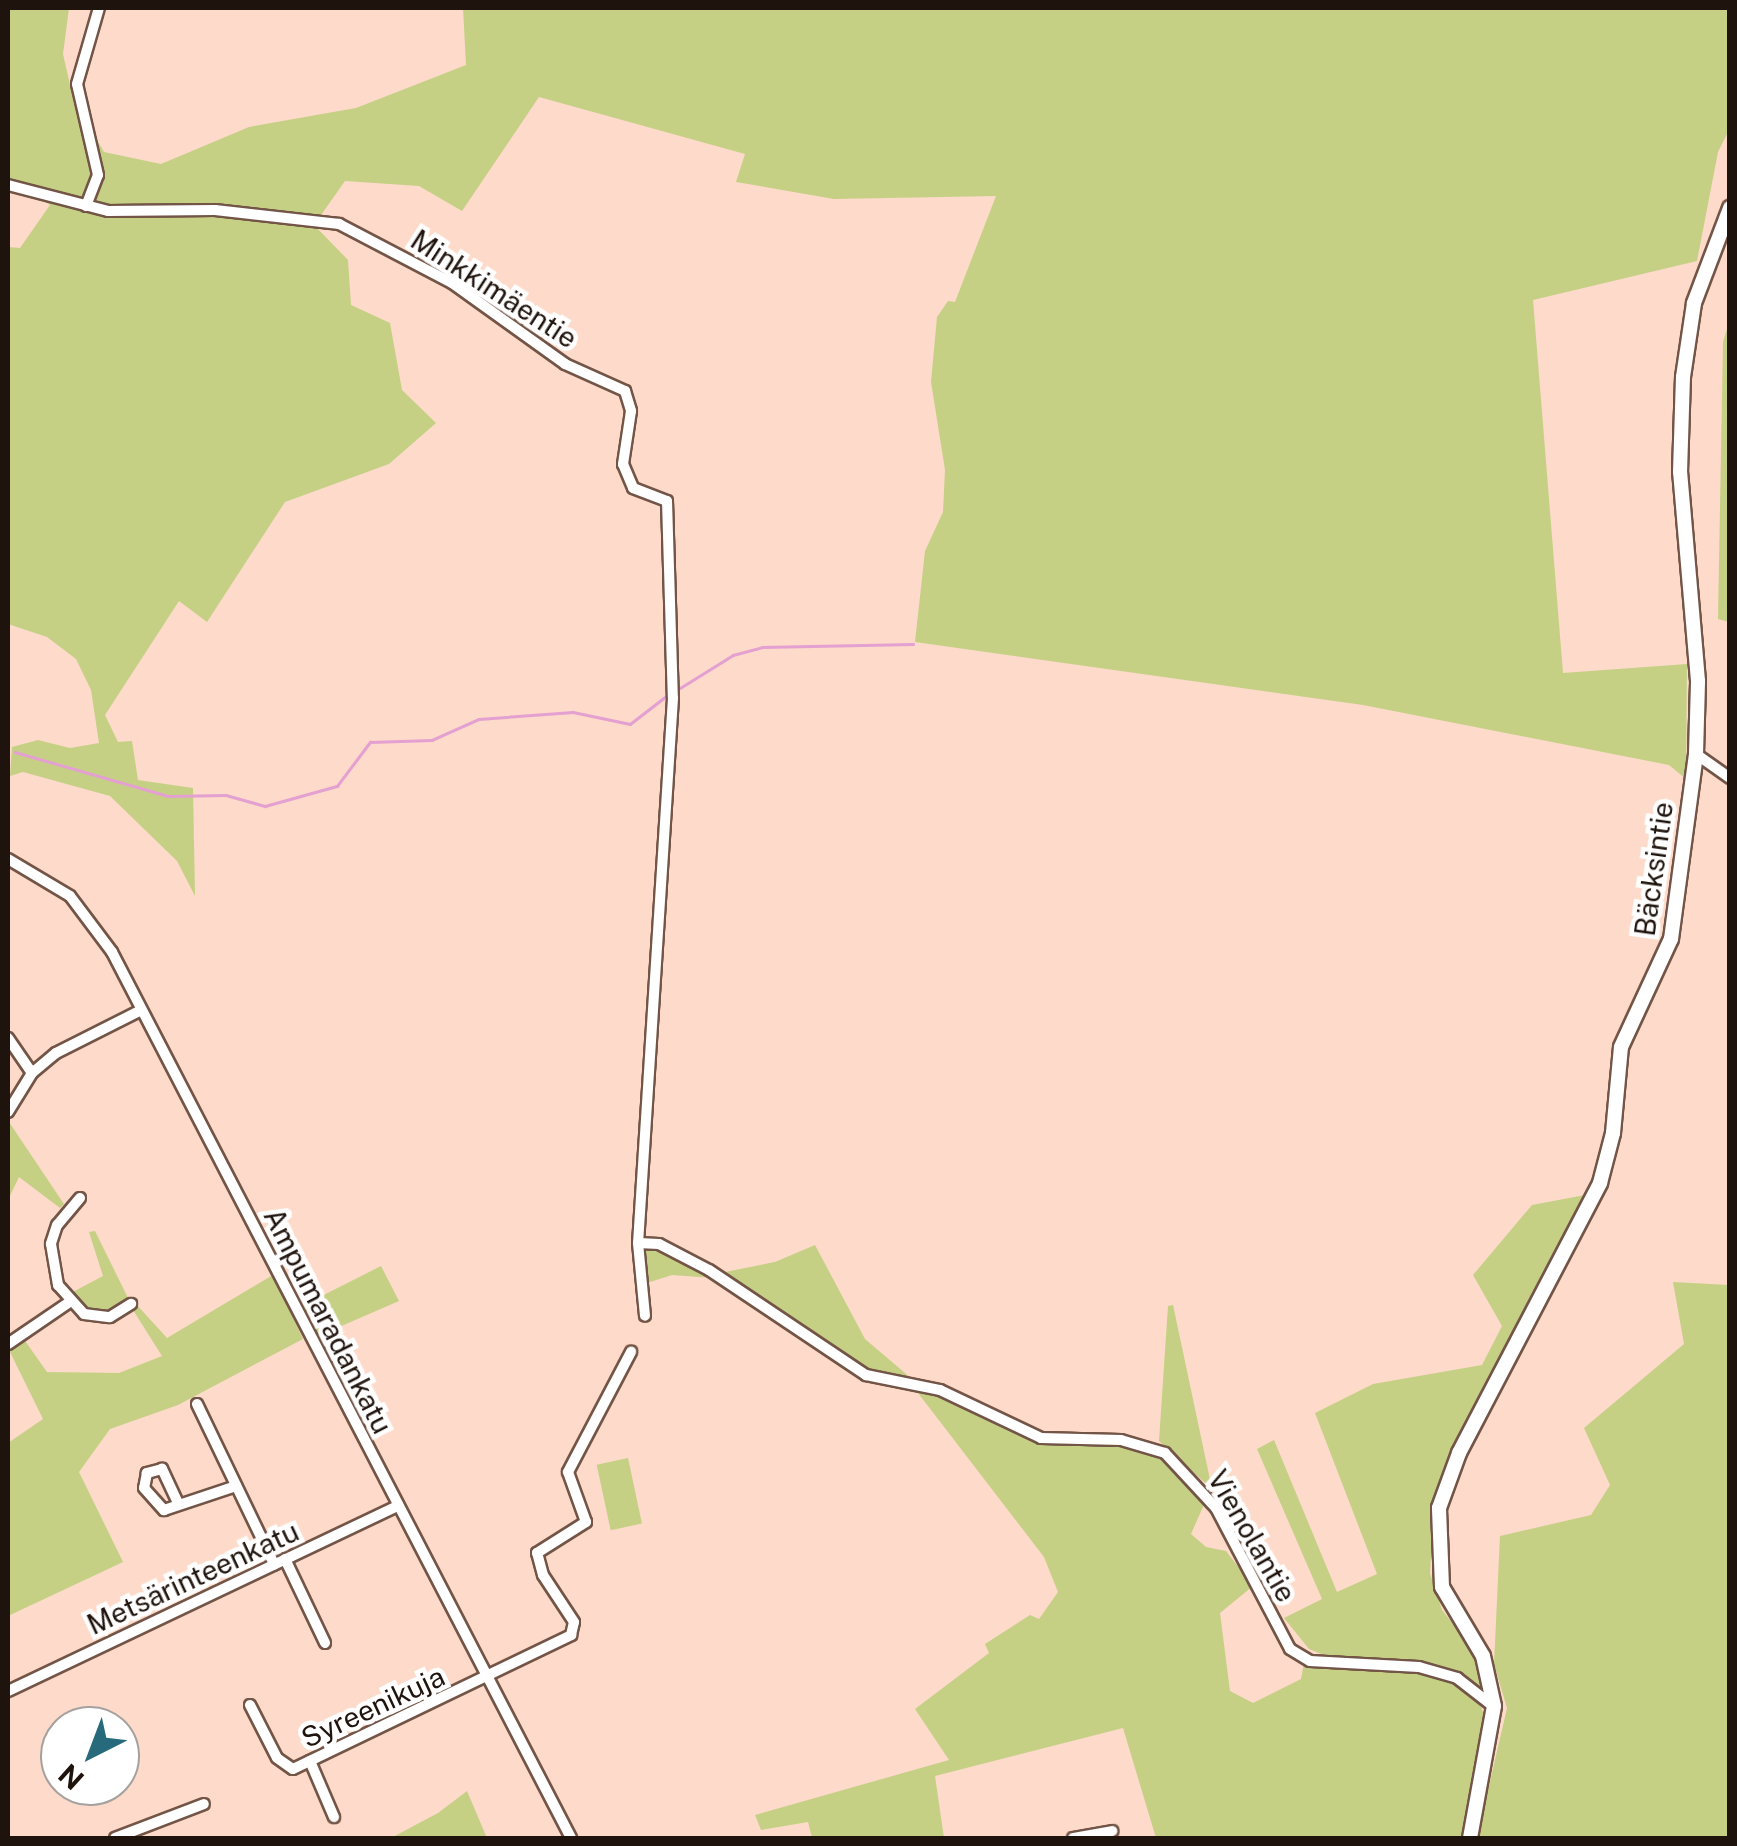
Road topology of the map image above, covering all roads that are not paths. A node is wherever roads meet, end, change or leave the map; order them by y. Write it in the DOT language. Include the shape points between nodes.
graph roads {
  1 [pos="99,8"];
  2 [pos="8,185"];
  3 [pos="86,206"];
  4 [pos="1730,208"];
  5 [pos="1696,754"];
  6 [pos="1730,778"];
  7 [pos="8,858"];
  8 [pos="140,1010"];
  9 [pos="8,1038"];
  10 [pos="32,1072"];
  11 [pos="8,1112"];
  12 [pos="80,1198"];
  13 [pos="638,1242"];
  14 [pos="68,1303"];
  15 [pos="131,1304"];
  16 [pos="645,1316"];
  17 [pos="8,1344"];
  18 [pos="632,1352"];
  19 [pos="197,1404"];
  20 [pos="236,1486"];
  21 [pos="178,1503"];
  22 [pos="398,1506"];
  23 [pos="280,1562"];
  24 [pos="324,1643"];
  25 [pos="489,1679"];
  26 [pos="8,1690"];
  27 [pos="250,1704"];
  28 [pos="1494,1706"];
  29 [pos="310,1761"];
  30 [pos="204,1804"];
  31 [pos="334,1817"];
  32 [pos="1112,1831"];
  33 [pos="115,1838"];
  34 [pos="571,1838"];
  35 [pos="1073,1838"];
  36 [pos="1470,1838"];
  1 -- 3 [label="street" via="76,84 98,176"];
  2 -- 3 [label="street, Minkkimäentie"];
  3 -- 13 [label="street, Minkkimäentie" via="298,215 338,224 452,283 565,364 625,390 631,411 623,464 633,488 667,501 673,698"];
  4 -- 5 [label="street, Bäcksintie" via="1694,303 1680,413 1698,680"];
  5 -- 6 [label="street"];
  5 -- 28 [label="street, Bäcksintie" via="1671,939 1621,1046 1613,1133 1600,1182 1460,1454 1439,1508 1442,1587 1483,1656"];
  7 -- 8 [label="street, Ampumaradankatu" via="70,896 112,952"];
  8 -- 10 [label="street" via="56,1052"];
  8 -- 22 [label="street, Ampumaradankatu"];
  9 -- 10 [label="street"];
  10 -- 11 [label="street"];
  12 -- 14 [label="street" via="57,1225 51,1244"];
  13 -- 16 [label="street"];
  13 -- 28 [label="street, Vienolantie" via="659,1244 708,1270 866,1375 940,1390 1041,1438 1121,1440 1165,1453 1216,1508 1290,1649 1310,1662 1438,1672"];
  14 -- 15 [label="street" via="101,1318"];
  14 -- 17 [label="street"];
  18 -- 25 [label="street, Syreenikuja" via="568,1472 586,1522 538,1553 543,1574 574,1622 571,1635"];
  19 -- 20 [label="street"];
  20 -- 21 [label="street"];
  20 -- 23 [label="street"];
  22 -- 23 [label="street, Metsärinteenkatu"];
  22 -- 25 [label="street, Ampumaradankatu"];
  23 -- 24 [label="street"];
  23 -- 26 [label="street, Metsärinteenkatu"];
  25 -- 29 [label="street, Syreenikuja"];
  25 -- 34 [label="street, Ampumaradankatu"];
  27 -- 29 [label="street, Syreenikuja" via="285,1767"];
  28 -- 36 [label="street, Bäcksintie"];
  29 -- 31 [label="street"];
  30 -- 33 [label="street"];
  32 -- 35 [label="street"];
}
